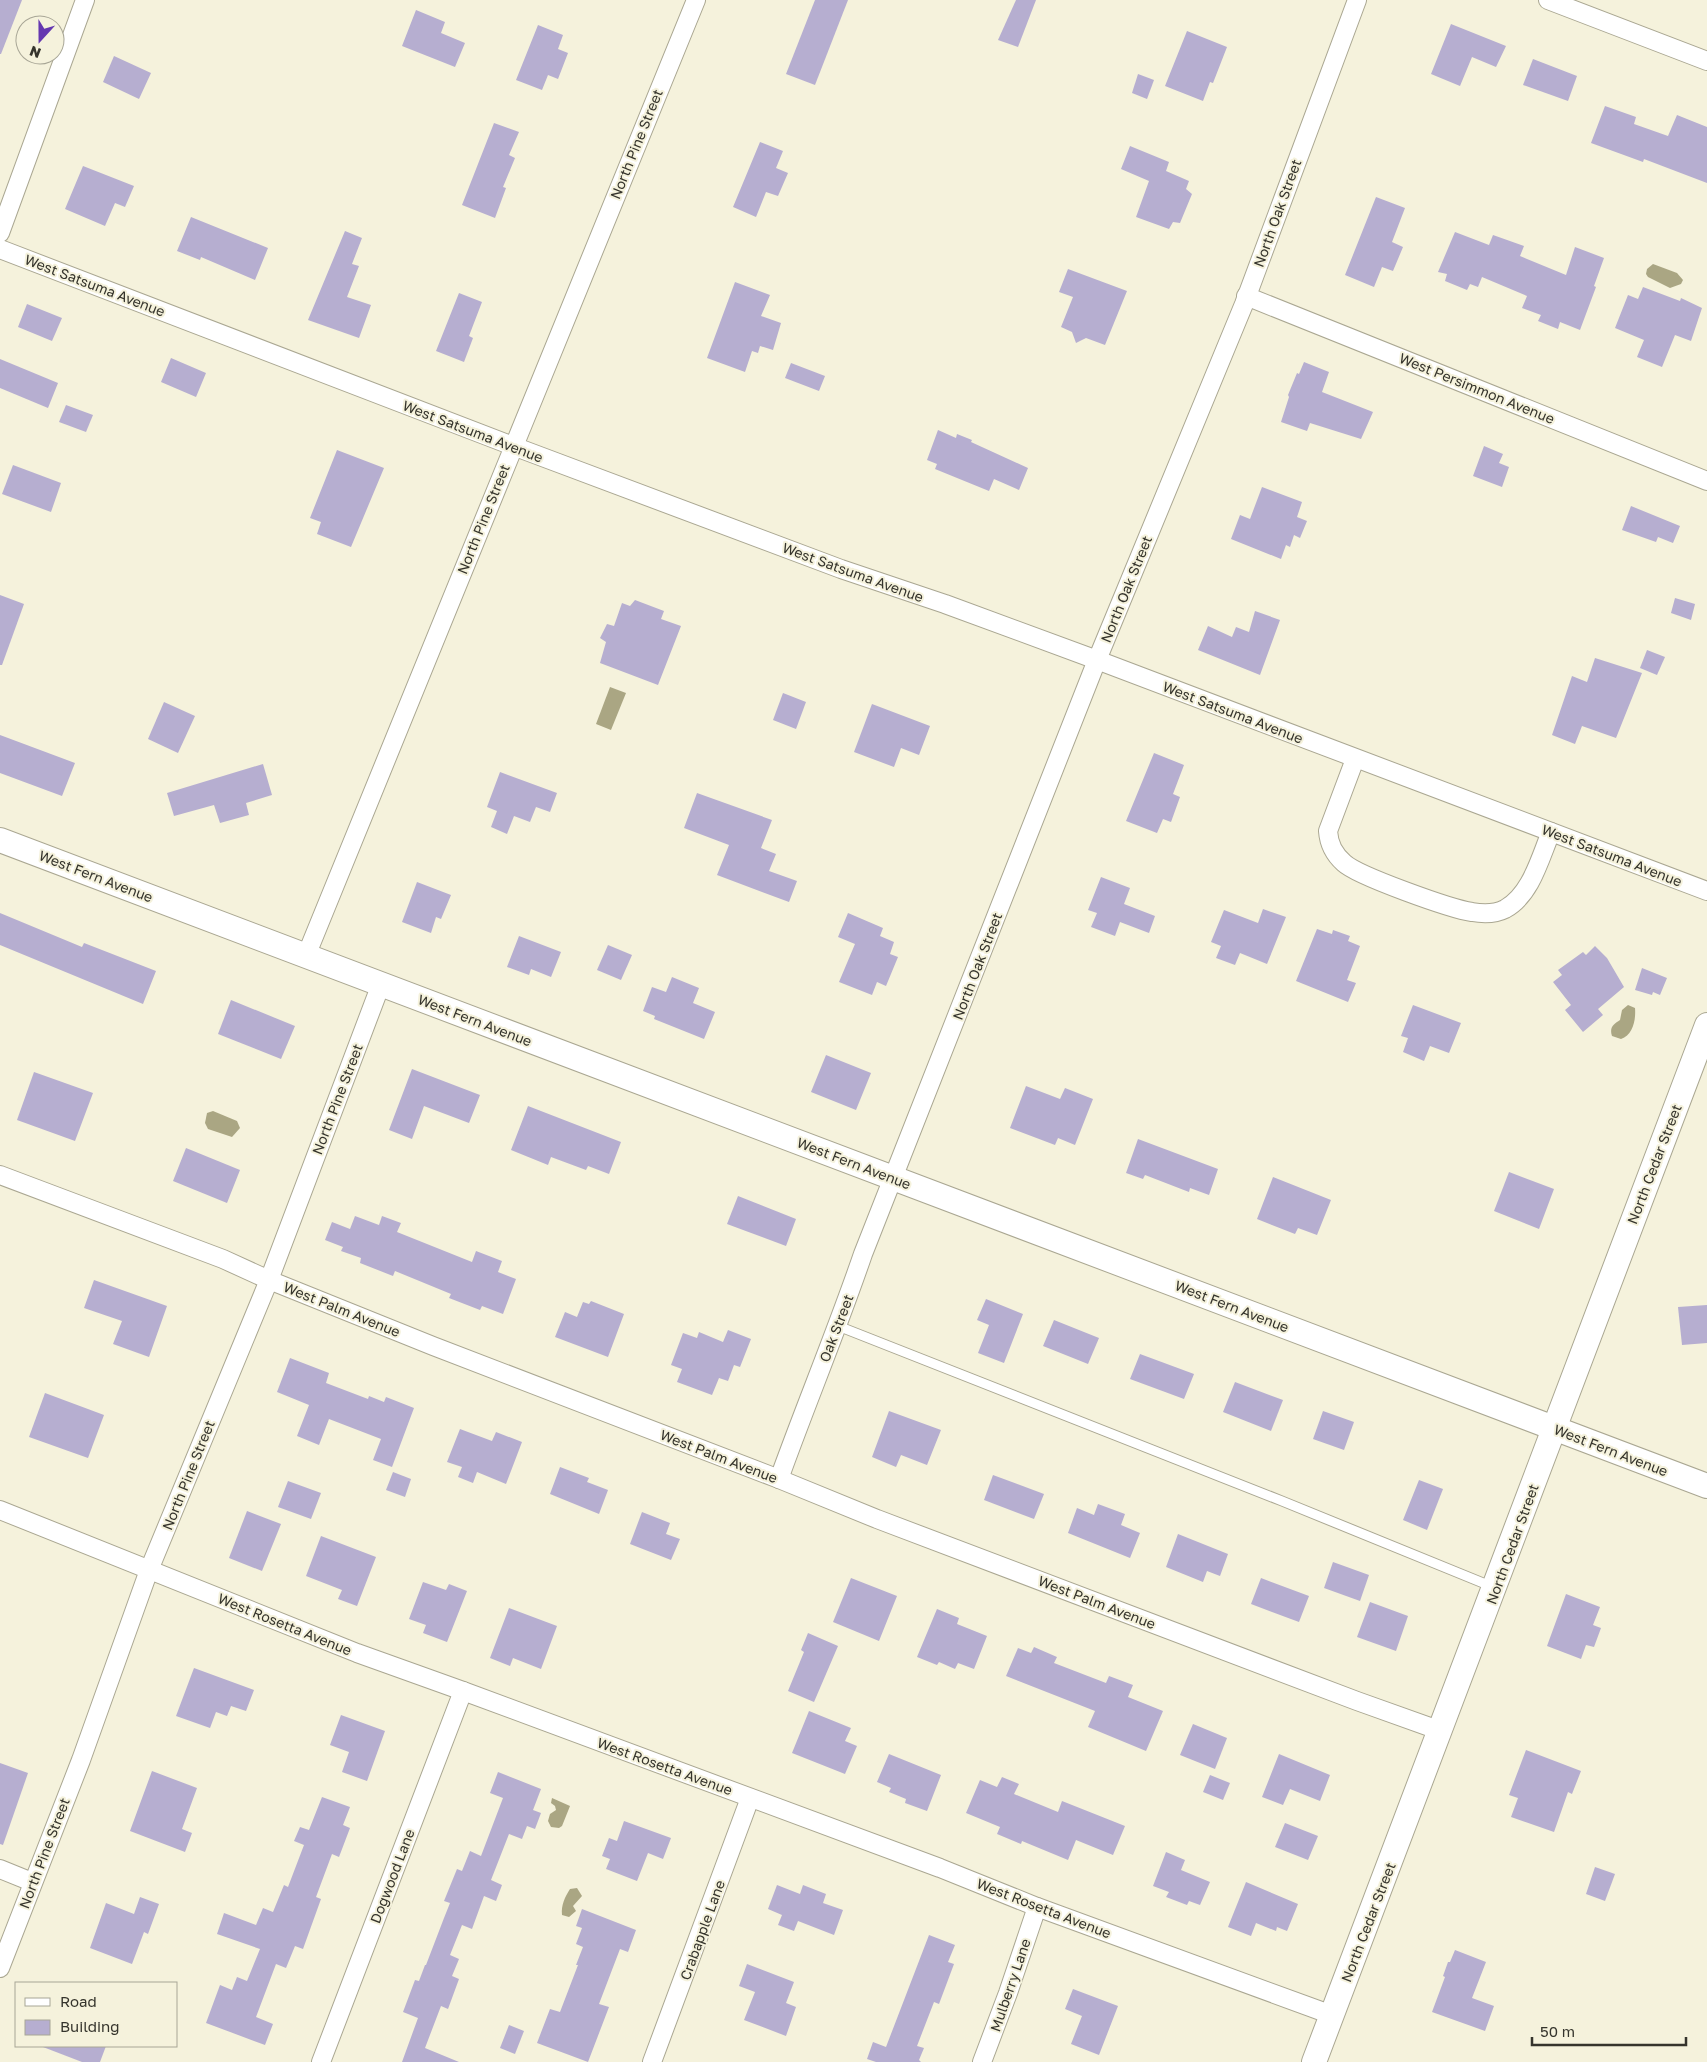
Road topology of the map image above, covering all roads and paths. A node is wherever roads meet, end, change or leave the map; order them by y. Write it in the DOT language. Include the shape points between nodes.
graph roads {
  1 [pos="85,0"];
  2 [pos="696,0"];
  3 [pos="1357,0"];
  4 [pos="1548,0"];
  5 [pos="1707,61"];
  6 [pos="0,233"];
  7 [pos="0,249"];
  8 [pos="1246,296"];
  9 [pos="513,446"];
  10 [pos="1707,481"];
  11 [pos="1097,660"];
  12 [pos="1355,759"];
  13 [pos="1551,832"];
  14 [pos="0,840"];
  15 [pos="1707,892"];
  16 [pos="306,956"];
  17 [pos="381,984"];
  18 [pos="1707,1025"];
  19 [pos="0,1174"];
  20 [pos="894,1178"];
  21 [pos="268,1280"];
  22 [pos="838,1326"];
  23 [pos="1554,1428"];
  24 [pos="779,1479"];
  25 [pos="1707,1486"];
  26 [pos="0,1510"];
  27 [pos="150,1570"];
  28 [pos="1496,1588"];
  29 [pos="463,1691"];
  30 [pos="1441,1731"];
  31 [pos="750,1798"];
  32 [pos="0,1869"];
  33 [pos="32,1882"];
  34 [pos="1037,1907"];
  35 [pos="0,1968"];
  36 [pos="1332,2015"];
  37 [pos="321,2062"];
  38 [pos="652,2062"];
  39 [pos="982,2062"];
  40 [pos="1314,2062"];
  1 -- 6 [label="street"];
  2 -- 9 [label="street, North Pine Street"];
  3 -- 8 [label="street, North Oak Street"];
  4 -- 5 [label="street"];
  7 -- 9 [label="street, West Satsuma Avenue"];
  8 -- 10 [label="street, West Persimmon Avenue"];
  8 -- 11 [label="street, North Oak Street"];
  9 -- 11 [label="street, West Satsuma Avenue" via="841,569"];
  9 -- 16 [label="street, North Pine Street"];
  11 -- 12 [label="street, West Satsuma Avenue"];
  11 -- 20 [label="street, North Oak Street"];
  12 -- 13 [label="street, West Satsuma Avenue"];
  12 -- 13 [label="street" via="1328,831 1328,842 1334,853 1361,873 1456,909 1488,914 1517,901"];
  13 -- 15 [label="street, West Satsuma Avenue"];
  14 -- 16 [label="street, West Fern Avenue"];
  16 -- 17 [label="street, West Fern Avenue"];
  17 -- 20 [label="street, West Fern Avenue"];
  17 -- 21 [label="street, North Pine Street"];
  18 -- 23 [label="street, North Cedar Street"];
  19 -- 21 [label="street, West Palm Avenue" via="223,1258"];
  20 -- 22 [label="street, Oak Street"];
  20 -- 23 [label="street, West Fern Avenue"];
  21 -- 24 [label="street, West Palm Avenue"];
  21 -- 27 [label="street, North Pine Street"];
  22 -- 24 [label="street, Oak Street"];
  22 -- 28 [label="lane"];
  23 -- 25 [label="street, West Fern Avenue"];
  23 -- 28 [label="street, North Cedar Street"];
  24 -- 30 [label="street, West Palm Avenue"];
  26 -- 27 [label="street, West Rosetta Avenue"];
  27 -- 29 [label="street, West Rosetta Avenue" via="357,1653"];
  27 -- 33 [label="street, North Pine Street" via="81,1760"];
  28 -- 30 [label="street, North Cedar Street"];
  29 -- 31 [label="street, West Rosetta Avenue"];
  29 -- 37 [label="street, Dogwood Lane"];
  30 -- 36 [label="street, North Cedar Street"];
  31 -- 34 [label="street, West Rosetta Avenue"];
  31 -- 38 [label="street, Crabapple Lane"];
  32 -- 33 [label="street"];
  33 -- 35 [label="street, North Pine Street"];
  34 -- 36 [label="street, West Rosetta Avenue"];
  34 -- 39 [label="street, Mulberry Lane"];
  36 -- 40 [label="street, North Cedar Street"];
}
